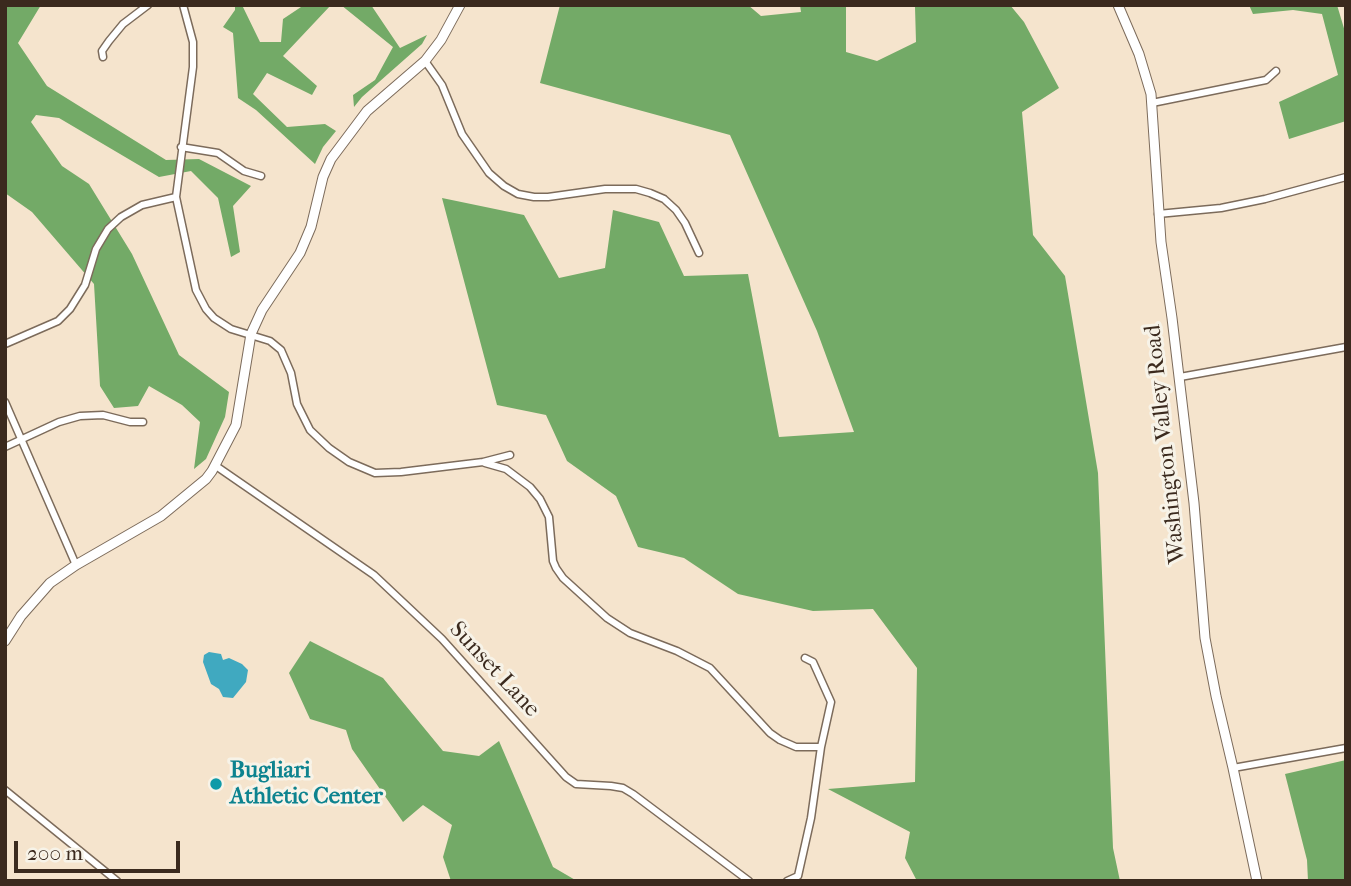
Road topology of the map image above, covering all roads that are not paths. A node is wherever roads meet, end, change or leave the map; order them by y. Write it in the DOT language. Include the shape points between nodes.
graph roads {
  1 [pos="148,5"];
  2 [pos="183,5"];
  3 [pos="460,5"];
  4 [pos="1118,5"];
  5 [pos="103,57"];
  6 [pos="425,61"];
  7 [pos="1276,71"];
  8 [pos="1152,103"];
  9 [pos="181,147"];
  10 [pos="261,176"];
  11 [pos="1346,177"];
  12 [pos="176,197"];
  13 [pos="1158,214"];
  14 [pos="699,253"];
  15 [pos="251,334"];
  16 [pos="5,344"];
  17 [pos="1346,347"];
  18 [pos="1180,377"];
  19 [pos="5,402"];
  20 [pos="143,422"];
  21 [pos="22,439"];
  22 [pos="5,447"];
  23 [pos="510,455"];
  24 [pos="483,462"];
  25 [pos="216,466"];
  26 [pos="75,565"];
  27 [pos="5,641"];
  28 [pos="805,658"];
  29 [pos="821,747"];
  30 [pos="1346,748"];
  31 [pos="1233,768"];
  32 [pos="5,790"];
  33 [pos="107,877"];
  34 [pos="117,881"];
  35 [pos="749,881"];
  36 [pos="787,881"];
  37 [pos="1256,881"];
  1 -- 5 [label="street" via="108,41"];
  2 -- 9 [label="street" via="193,42 193,67"];
  3 -- 6 [label="street"];
  4 -- 8 [label="street, Washington Valley Road" via="1139,54"];
  6 -- 14 [label="street" via="442,85 463,134 489,173 504,186 534,197 605,189 650,193 676,209"];
  6 -- 15 [label="street" via="367,111 331,159 300,253"];
  7 -- 8 [label="street" via="1266,80"];
  8 -- 13 [label="street, Washington Valley Road"];
  9 -- 10 [label="street" via="218,153 244,171"];
  9 -- 12 [label="street"];
  11 -- 13 [label="street" via="1221,208"];
  12 -- 15 [label="street" via="197,290 206,309 231,329"];
  12 -- 16 [label="street" via="142,205 121,216 96,249 85,285 71,309 58,321"];
  13 -- 18 [label="street, Washington Valley Road"];
  15 -- 24 [label="street" via="281,350 310,430 348,462 375,472"];
  15 -- 25 [label="street" via="236,425"];
  17 -- 18 [label="street"];
  18 -- 31 [label="street, Washington Valley Road" via="1206,640"];
  19 -- 21 [label="street"];
  20 -- 21 [label="street" via="80,415"];
  21 -- 22 [label="street"];
  21 -- 26 [label="street"];
  23 -- 24 [label="street"];
  24 -- 29 [label="street" via="506,469 540,499 549,517 556,568 607,618 710,668 770,733 796,747"];
  25 -- 26 [label="street" via="161,516"];
  25 -- 35 [label="street, Sunset Lane" via="374,575 442,639 566,777 576,784 611,786 634,794"];
  26 -- 27 [label="street" via="34,599"];
  28 -- 29 [label="street" via="813,662 831,702"];
  29 -- 36 [label="street" via="797,876"];
  30 -- 31 [label="street"];
  31 -- 37 [label="street, Washington Valley Road"];
  32 -- 33 [label="street"];
  33 -- 34 [label="street"];
}
